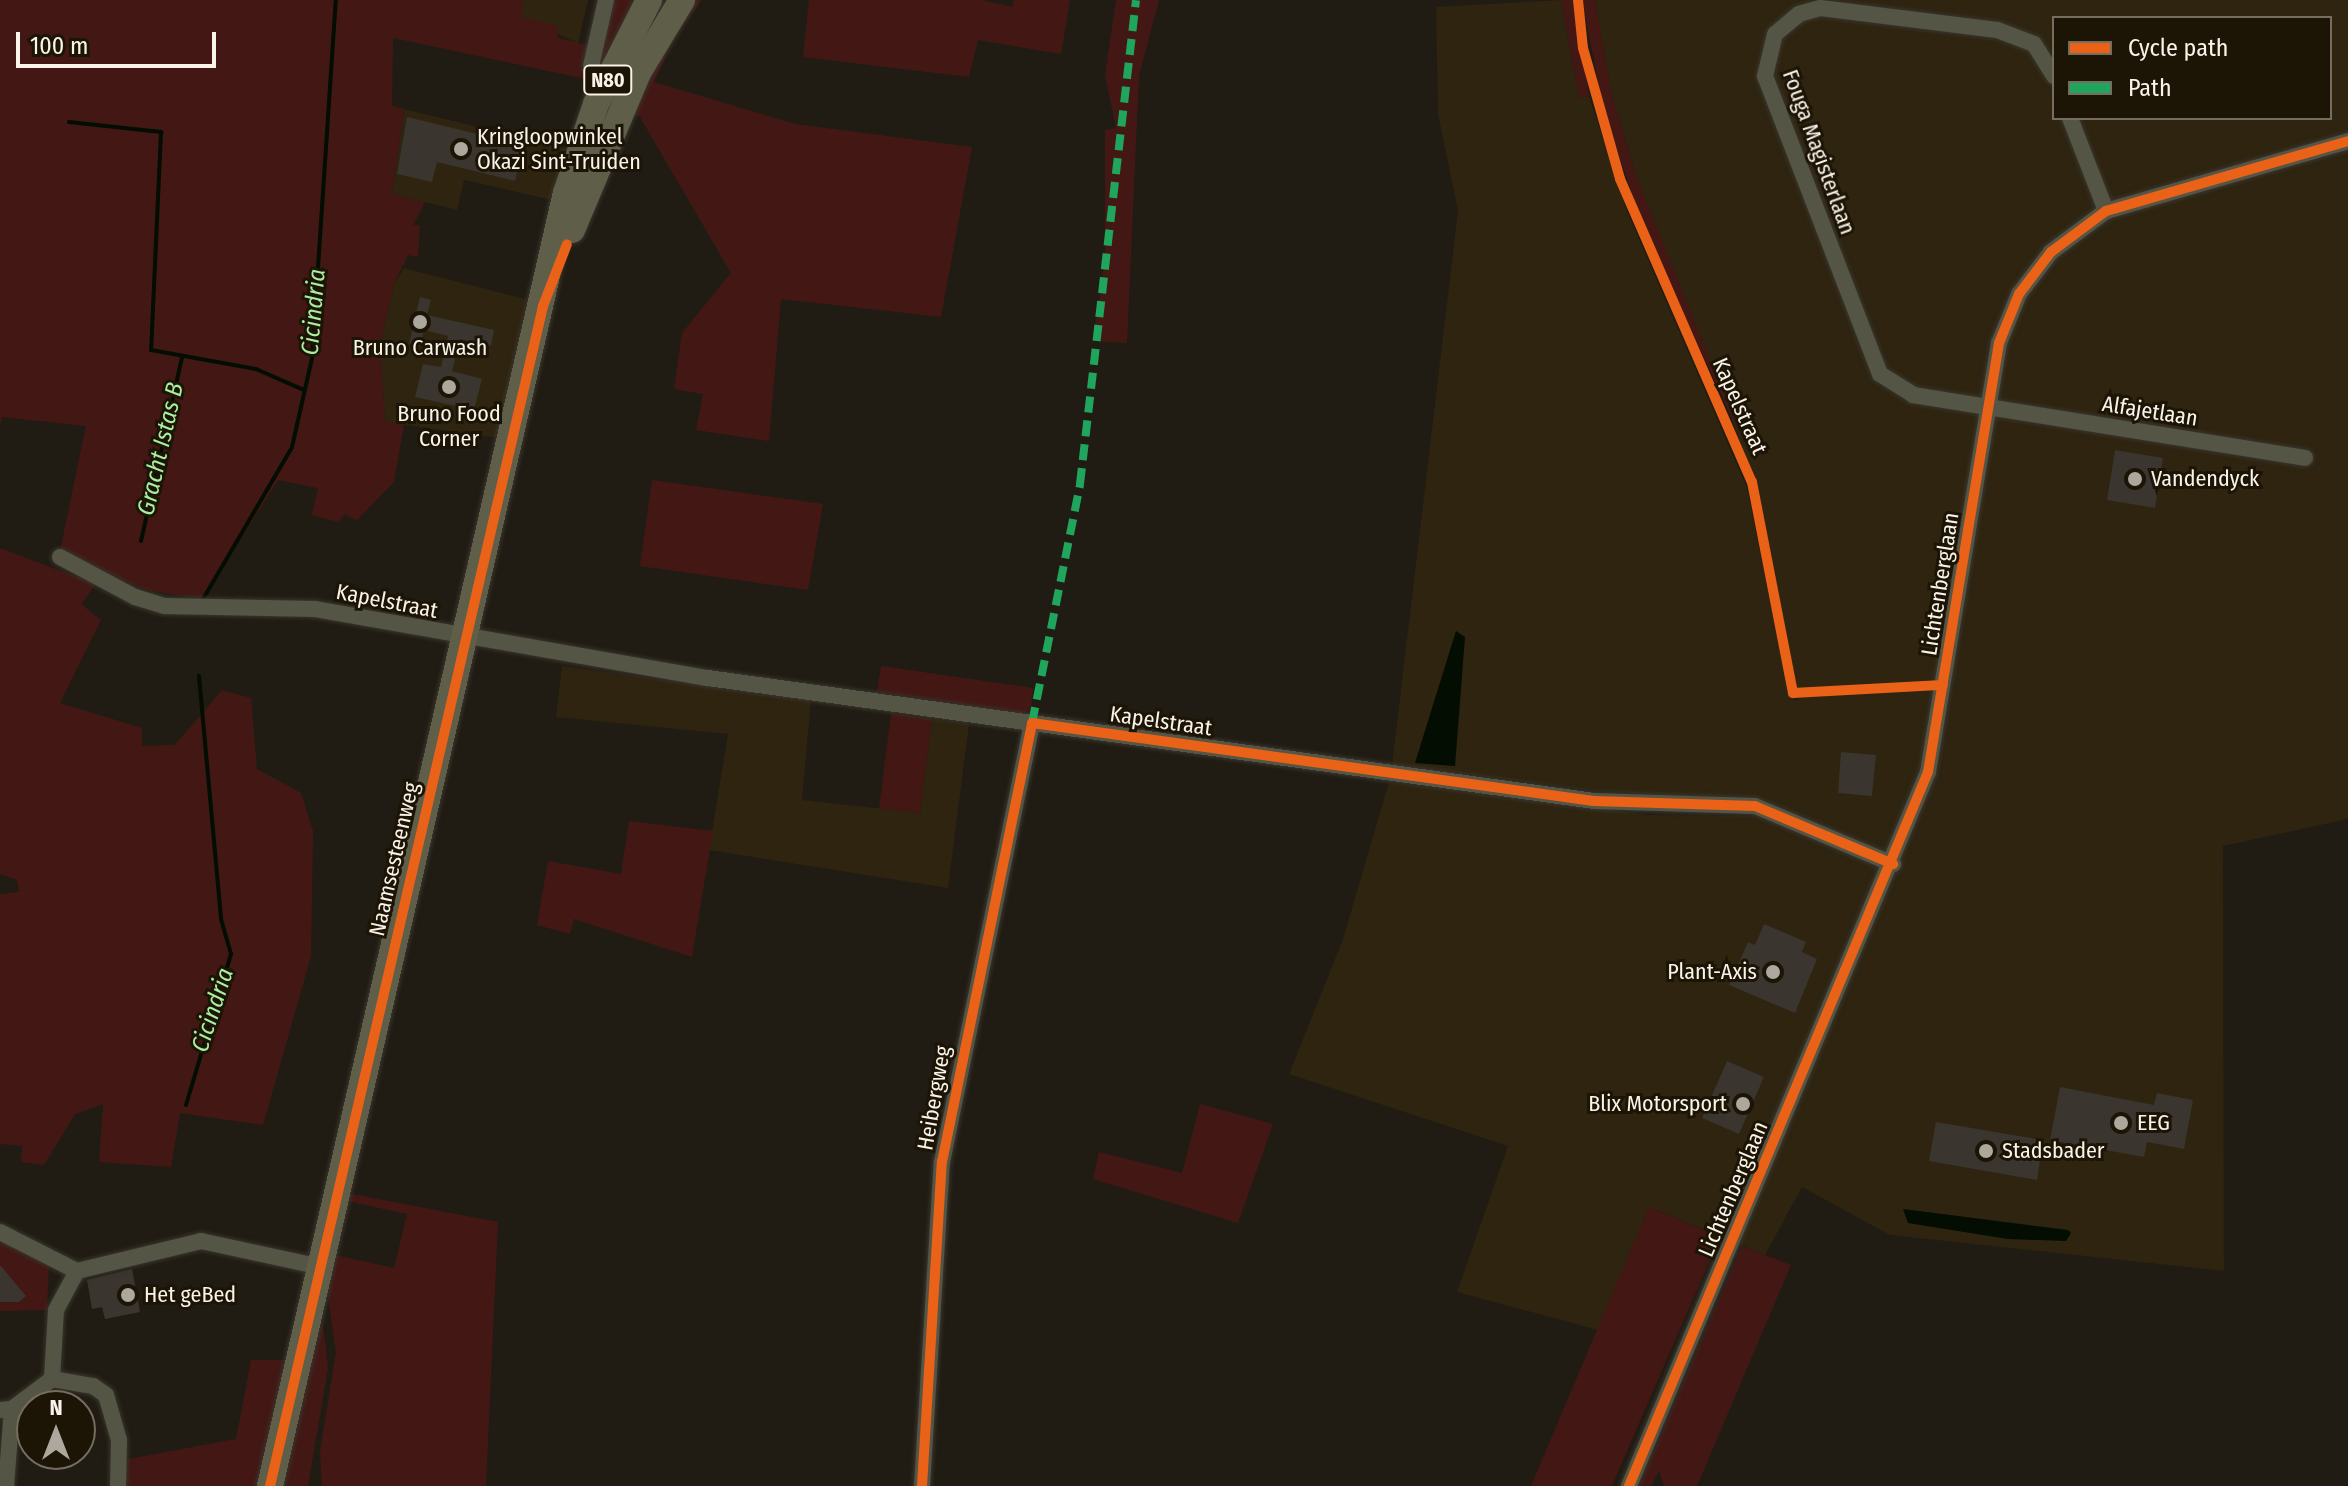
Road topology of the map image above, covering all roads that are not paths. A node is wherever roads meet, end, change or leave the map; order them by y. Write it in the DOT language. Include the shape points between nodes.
graph roads {
  1 [pos="606,0"];
  2 [pos="682,0"];
  3 [pos="653,1"];
  4 [pos="651,47"];
  5 [pos="591,66"];
  6 [pos="2052,73"];
  7 [pos="2071,120"];
  8 [pos="2348,141"];
  9 [pos="2106,211"];
  10 [pos="543,306"];
  11 [pos="1989,408"];
  12 [pos="2305,458"];
  13 [pos="60,557"];
  14 [pos="465,640"];
  15 [pos="1032,723"];
  16 [pos="1893,864"];
  17 [pos="0,1232"];
  18 [pos="321,1267"];
  19 [pos="77,1271"];
  20 [pos="52,1379"];
  21 [pos="6,1410"];
  22 [pos="6,1486"];
  23 [pos="118,1486"];
  24 [pos="270,1486"];
  25 [pos="922,1486"];
  26 [pos="1629,1486"];
  1 -- 5 [label="street"];
  2 -- 4 [label="main road, Naamsesteenweg / N80"];
  3 -- 4 [label="main road"];
  3 -- 10 [label="main road, Naamsesteenweg / N80" via="575,163"];
  4 -- 10 [label="main road, Naamsesteenweg / N80" via="592,175"];
  6 -- 11 [label="street, Fouga Magisterlaan" via="2034,44 2006,32 1820,8 1784,23 1764,63 1880,374 1913,395"];
  7 -- 9 [label="street"];
  8 -- 9 [label="street, Lichtenberglaan"];
  9 -- 11 [label="street, Lichtenberglaan" via="2051,252 2019,294 1999,343"];
  10 -- 14 [label="main road, Naamsesteenweg / N80"];
  11 -- 12 [label="street, Alfajetlaan"];
  11 -- 16 [label="street, Lichtenberglaan" via="1928,772"];
  13 -- 14 [label="street, Kapelstraat" via="135,597 165,606 290,606"];
  14 -- 15 [label="street, Kapelstraat"];
  14 -- 18 [label="main road, Naamsesteenweg / N80"];
  15 -- 16 [label="street, Kapelstraat" via="1594,801 1755,806"];
  15 -- 25 [label="street, Heibergweg" via="942,1162"];
  16 -- 26 [label="street, Lichtenberglaan"];
  17 -- 19 [label="street"];
  18 -- 19 [label="street" via="201,1241"];
  18 -- 24 [label="main road, Naamsesteenweg / N80"];
  19 -- 20 [label="street" via="56,1310"];
  20 -- 21 [label="street"];
  20 -- 23 [label="street" via="93,1386 106,1395 119,1440"];
  21 -- 22 [label="street"];
}
